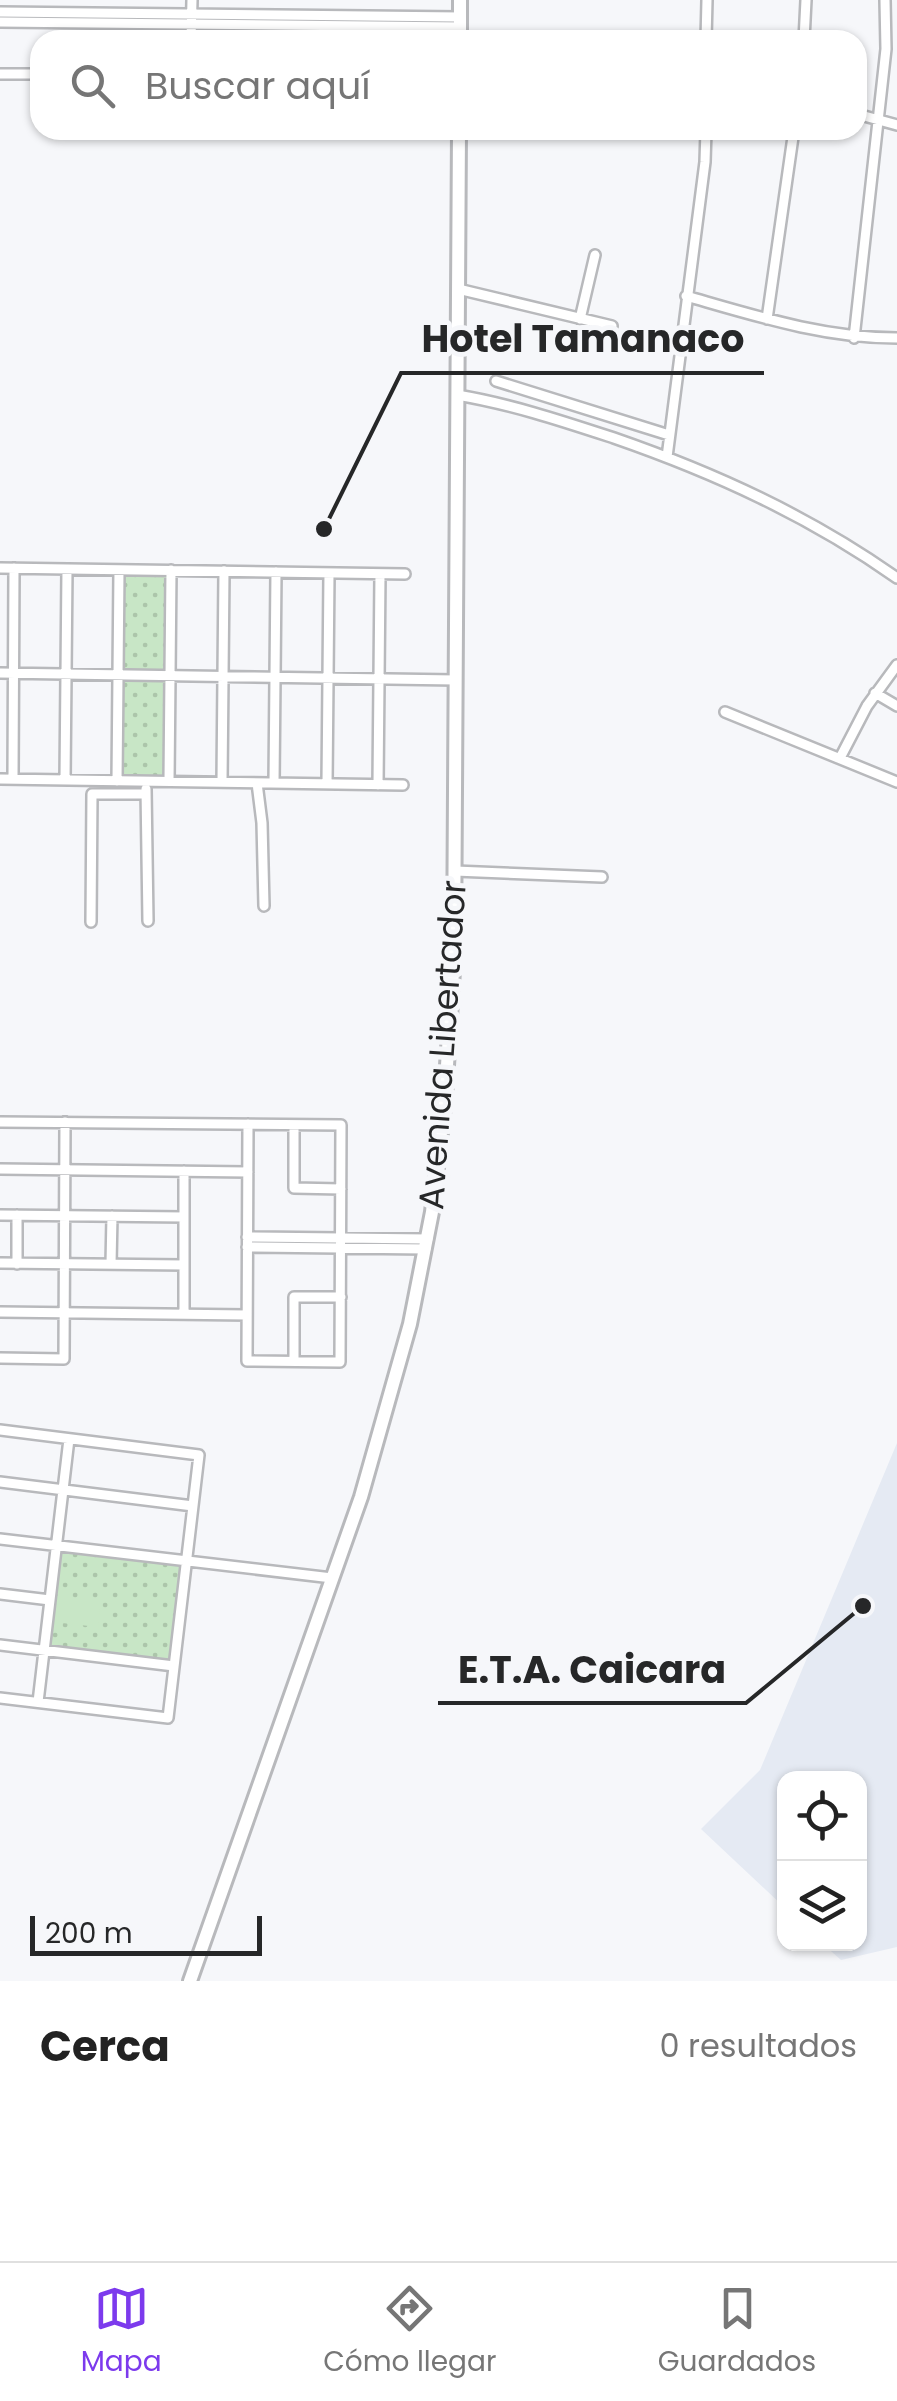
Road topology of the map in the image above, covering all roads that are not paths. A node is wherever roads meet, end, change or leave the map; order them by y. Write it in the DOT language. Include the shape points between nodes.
graph roads {
  1 [pos="192,0"];
  2 [pos="460,0"];
  3 [pos="708,0"];
  4 [pos="806,0"];
  5 [pos="885,0"];
  6 [pos="0,12"];
  7 [pos="192,19"];
  8 [pos="395,21"];
  9 [pos="0,22"];
  10 [pos="460,28"];
  11 [pos="191,30"];
  12 [pos="395,30"];
  13 [pos="706,30"];
  14 [pos="804,30"];
  15 [pos="0,74"];
  16 [pos="30,74"];
  17 [pos="867,117"];
  18 [pos="880,121"];
  19 [pos="897,126"];
  20 [pos="459,140"];
  21 [pos="706,140"];
  22 [pos="793,140"];
  23 [pos="596,255"];
  24 [pos="458,290"];
  25 [pos="686,296"];
  26 [pos="580,319"];
  27 [pos="767,319"];
  28 [pos="612,326"];
  29 [pos="854,338"];
  30 [pos="897,338"];
  31 [pos="496,381"];
  32 [pos="458,395"];
  33 [pos="669,435"];
  34 [pos="667,457"];
  35 [pos="0,568"];
  36 [pos="14,568"];
  37 [pos="67,569"];
  38 [pos="119,570"];
  39 [pos="171,570"];
  40 [pos="224,571"];
  41 [pos="276,572"];
  42 [pos="329,573"];
  43 [pos="380,574"];
  44 [pos="406,574"];
  45 [pos="897,578"];
  46 [pos="897,664"];
  47 [pos="0,673"];
  48 [pos="14,674"];
  49 [pos="66,674"];
  50 [pos="118,675"];
  51 [pos="170,676"];
  52 [pos="223,677"];
  53 [pos="275,677"];
  54 [pos="328,678"];
  55 [pos="379,679"];
  56 [pos="456,680"];
  57 [pos="875,694"];
  58 [pos="897,706"];
  59 [pos="726,712"];
  60 [pos="840,758"];
  61 [pos="0,779"];
  62 [pos="12,779"];
  63 [pos="66,780"];
  64 [pos="117,780"];
  65 [pos="146,781"];
  66 [pos="169,781"];
  67 [pos="222,782"];
  68 [pos="897,782"];
  69 [pos="257,783"];
  70 [pos="274,783"];
  71 [pos="327,784"];
  72 [pos="378,784"];
  73 [pos="403,785"];
  74 [pos="146,794"];
  75 [pos="454,871"];
  76 [pos="602,877"];
  77 [pos="264,906"];
  78 [pos="148,921"];
  79 [pos="92,922"];
  80 [pos="0,1122"];
  81 [pos="65,1122"];
  82 [pos="248,1124"];
  83 [pos="294,1124"];
  84 [pos="0,1169"];
  85 [pos="65,1170"];
  86 [pos="184,1171"];
  87 [pos="248,1172"];
  88 [pos="341,1189"];
  89 [pos="0,1215"];
  90 [pos="17,1215"];
  91 [pos="65,1216"];
  92 [pos="112,1216"];
  93 [pos="184,1217"];
  94 [pos="248,1242"];
  95 [pos="341,1243"];
  96 [pos="427,1244"];
  97 [pos="0,1264"];
  98 [pos="17,1264"];
  99 [pos="65,1264"];
  100 [pos="112,1264"];
  101 [pos="184,1265"];
  102 [pos="340,1298"];
  103 [pos="0,1312"];
  104 [pos="65,1313"];
  105 [pos="184,1314"];
  106 [pos="247,1314"];
  107 [pos="0,1358"];
  108 [pos="294,1361"];
  109 [pos="0,1430"];
  110 [pos="69,1438"];
  111 [pos="0,1482"];
  112 [pos="63,1490"];
  113 [pos="193,1506"];
  114 [pos="0,1539"];
  115 [pos="56,1546"];
  116 [pos="186,1562"];
  117 [pos="332,1578"];
  118 [pos="0,1594"];
  119 [pos="50,1600"];
  120 [pos="0,1645"];
  121 [pos="44,1650"];
  122 [pos="174,1666"];
  123 [pos="0,1698"];
  124 [pos="38,1702"];
  125 [pos="190,1981"];
  1 -- 7 [label="street"];
  2 -- 10 [label="highway"];
  3 -- 13 [label="street"];
  4 -- 14 [label="street"];
  5 -- 18 [label="street"];
  6 -- 7 [label="street"];
  7 -- 8 [label="street"];
  7 -- 9 [label="street"];
  7 -- 11 [label="street"];
  8 -- 10 [label="street"];
  8 -- 12 [label="street"];
  15 -- 16 [label="street"];
  17 -- 18 [label="street"];
  18 -- 19 [label="street"];
  18 -- 29 [label="street"];
  20 -- 24 [label="highway, Avenida Libertador"];
  21 -- 25 [label="street"];
  22 -- 27 [label="street"];
  23 -- 26 [label="street"];
  24 -- 26 [label="street"];
  24 -- 32 [label="highway, Avenida Libertador"];
  25 -- 27 [label="street"];
  25 -- 33 [label="street"];
  26 -- 28 [label="street"];
  27 -- 29 [label="street"];
  29 -- 30 [label="street"];
  31 -- 33 [label="street"];
  32 -- 34 [label="street" via="509,404"];
  32 -- 56 [label="highway, Avenida Libertador"];
  33 -- 34 [label="street"];
  34 -- 45 [label="street" via="768,500"];
  35 -- 36 [label="street"];
  36 -- 37 [label="street"];
  36 -- 48 [label="street"];
  37 -- 38 [label="street"];
  37 -- 49 [label="street"];
  38 -- 39 [label="street"];
  38 -- 50 [label="street"];
  39 -- 40 [label="street"];
  39 -- 51 [label="street"];
  40 -- 41 [label="street"];
  40 -- 52 [label="street"];
  41 -- 42 [label="street"];
  41 -- 53 [label="street"];
  42 -- 43 [label="street"];
  42 -- 54 [label="street"];
  43 -- 44 [label="street"];
  43 -- 55 [label="street"];
  46 -- 57 [label="street"];
  47 -- 48 [label="street"];
  48 -- 49 [label="street"];
  48 -- 62 [label="street"];
  49 -- 50 [label="street"];
  49 -- 63 [label="street"];
  50 -- 51 [label="street"];
  50 -- 64 [label="street"];
  51 -- 52 [label="street"];
  51 -- 66 [label="street"];
  52 -- 53 [label="street"];
  52 -- 67 [label="street"];
  53 -- 54 [label="street"];
  53 -- 70 [label="street"];
  54 -- 55 [label="street"];
  54 -- 71 [label="street"];
  55 -- 56 [label="street"];
  55 -- 72 [label="street"];
  56 -- 75 [label="highway, Avenida Libertador"];
  57 -- 58 [label="street"];
  57 -- 60 [label="street"];
  59 -- 60 [label="street"];
  60 -- 68 [label="street"];
  61 -- 62 [label="street"];
  62 -- 63 [label="street"];
  63 -- 64 [label="street"];
  64 -- 65 [label="street"];
  65 -- 66 [label="street"];
  65 -- 74 [label="street"];
  66 -- 67 [label="street"];
  67 -- 69 [label="street"];
  69 -- 70 [label="street"];
  69 -- 77 [label="street"];
  70 -- 71 [label="street"];
  71 -- 72 [label="street"];
  72 -- 73 [label="street"];
  74 -- 78 [label="street"];
  74 -- 79 [label="street" via="92,794"];
  75 -- 76 [label="street"];
  75 -- 96 [label="highway, Avenida Libertador" via="453,994"];
  80 -- 81 [label="street"];
  81 -- 82 [label="street"];
  81 -- 85 [label="street"];
  82 -- 83 [label="street"];
  82 -- 87 [label="street"];
  83 -- 88 [label="street" via="294,1188"];
  83 -- 88 [label="street" via="341,1125"];
  84 -- 85 [label="street"];
  85 -- 86 [label="street"];
  85 -- 91 [label="street"];
  86 -- 87 [label="street"];
  86 -- 93 [label="street"];
  87 -- 94 [label="street"];
  88 -- 95 [label="street"];
  89 -- 90 [label="street"];
  90 -- 91 [label="street"];
  90 -- 98 [label="street"];
  91 -- 92 [label="street"];
  91 -- 99 [label="street"];
  92 -- 93 [label="street"];
  92 -- 100 [label="street"];
  93 -- 101 [label="street"];
  94 -- 95 [label="street"];
  94 -- 106 [label="street"];
  95 -- 96 [label="street"];
  95 -- 102 [label="street"];
  96 -- 117 [label="highway, Avenida Libertador" via="388,1407"];
  97 -- 98 [label="street"];
  98 -- 99 [label="street"];
  99 -- 100 [label="street"];
  99 -- 104 [label="street"];
  100 -- 101 [label="street"];
  101 -- 105 [label="street"];
  102 -- 108 [label="street" via="294,1297"];
  102 -- 108 [label="street" via="340,1362"];
  103 -- 104 [label="street"];
  104 -- 105 [label="street"];
  104 -- 107 [label="street" via="64,1359"];
  105 -- 106 [label="street"];
  106 -- 108 [label="street" via="247,1361"];
  109 -- 110 [label="street"];
  110 -- 112 [label="street"];
  110 -- 113 [label="street" via="199,1454"];
  111 -- 112 [label="street"];
  112 -- 113 [label="street"];
  112 -- 115 [label="street"];
  113 -- 116 [label="street"];
  114 -- 115 [label="street"];
  115 -- 116 [label="street"];
  115 -- 119 [label="street"];
  116 -- 117 [label="street"];
  116 -- 122 [label="street"];
  117 -- 125 [label="highway, Avenida Libertador"];
  118 -- 119 [label="street"];
  119 -- 121 [label="street"];
  120 -- 121 [label="street"];
  121 -- 122 [label="street"];
  121 -- 124 [label="street"];
  122 -- 124 [label="street" via="168,1718"];
  123 -- 124 [label="street"];
}
